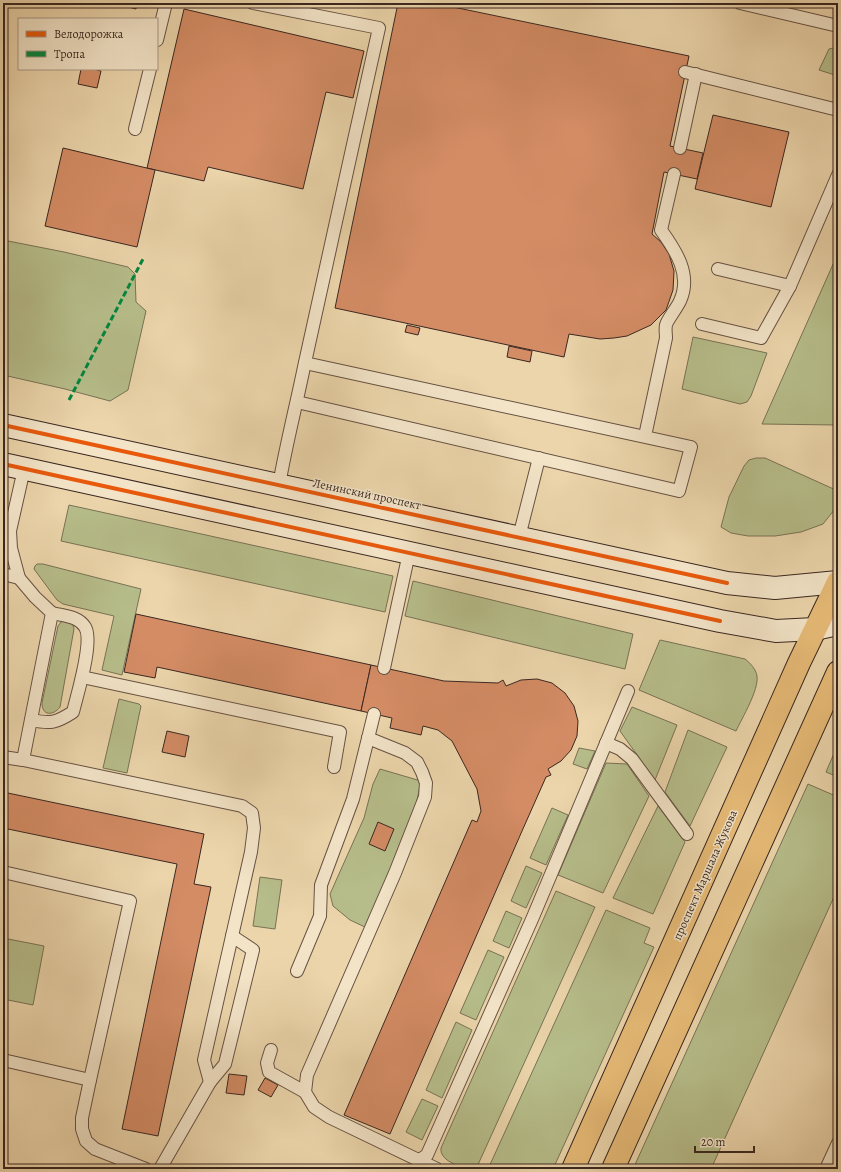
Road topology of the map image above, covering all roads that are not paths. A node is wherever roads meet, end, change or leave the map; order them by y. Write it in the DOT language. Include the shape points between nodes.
graph roads {
  1 [pos="166,3"];
  2 [pos="253,3"];
  3 [pos="740,3"];
  4 [pos="838,26"];
  5 [pos="158,36"];
  6 [pos="150,70"];
  7 [pos="838,110"];
  8 [pos="136,129"];
  9 [pos="680,148"];
  10 [pos="674,174"];
  11 [pos="838,175"];
  12 [pos="718,269"];
  13 [pos="790,286"];
  14 [pos="702,324"];
  15 [pos="305,363"];
  16 [pos="296,402"];
  17 [pos="3,425"];
  18 [pos="645,436"];
  19 [pos="539,458"];
  20 [pos="3,464"];
  21 [pos="24,469"];
  22 [pos="279,485"];
  23 [pos="518,537"];
  24 [pos="408,553"];
  25 [pos="3,574"];
  26 [pos="19,578"];
  27 [pos="838,582"];
  28 [pos="52,613"];
  29 [pos="838,624"];
  30 [pos="815,630"];
  31 [pos="384,668"];
  32 [pos="838,672"];
  33 [pos="82,678"];
  34 [pos="628,691"];
  35 [pos="374,714"];
  36 [pos="31,720"];
  37 [pos="368,738"];
  38 [pos="606,743"];
  39 [pos="3,757"];
  40 [pos="22,760"];
  41 [pos="334,767"];
  42 [pos="687,834"];
  43 [pos="3,872"];
  44 [pos="232,936"];
  45 [pos="297,971"];
  46 [pos="270,1050"];
  47 [pos="3,1060"];
  48 [pos="90,1080"];
  49 [pos="210,1082"];
  50 [pos="305,1092"];
  51 [pos="838,1143"];
  52 [pos="418,1161"];
  53 [pos="146,1169"];
  54 [pos="160,1169"];
  55 [pos="437,1169"];
  56 [pos="573,1169"];
  57 [pos="613,1169"];
  58 [pos="826,1169"];
  1 -- 5 [label="lane"];
  2 -- 15 [label="lane" via="379,28"];
  3 -- 4 [label="lane"];
  6 -- 8 [label="lane"];
  7 -- 9 [label="lane" via="691,73"];
  10 -- 18 [label="lane" via="661,230 678,255 685,280 680,300 666,325 666,338"];
  11 -- 13 [label="lane"];
  12 -- 13 [label="lane"];
  13 -- 14 [label="lane" via="761,338"];
  15 -- 16 [label="lane"];
  15 -- 18 [label="lane"];
  16 -- 19 [label="lane"];
  16 -- 22 [label="lane"];
  17 -- 22 [label="main road, Ленинский проспект"];
  18 -- 19 [label="lane" via="690,447 679,491"];
  19 -- 23 [label="lane"];
  20 -- 21 [label="main road"];
  21 -- 24 [label="main road"];
  21 -- 26 [label="lane" via="10,531 11,548"];
  22 -- 23 [label="main road, Ленинский проспект"];
  23 -- 27 [label="main road, Ленинский проспект" via="728,583 776,588"];
  24 -- 30 [label="main road" via="720,621 776,631"];
  24 -- 31 [label="lane"];
  25 -- 26 [label="lane"];
  26 -- 28 [label="lane"];
  27 -- 30 [label="main road, проспект Маршала Жукова"];
  28 -- 33 [label="lane" via="75,618 85,628 88,644"];
  28 -- 36 [label="lane"];
  29 -- 30 [label="main road"];
  30 -- 56 [label="main road, проспект Маршала Жукова"];
  32 -- 57 [label="main road"];
  33 -- 36 [label="lane" via="73,712 58,721 46,723"];
  33 -- 41 [label="lane" via="340,732"];
  34 -- 38 [label="lane"];
  35 -- 37 [label="lane"];
  36 -- 40 [label="lane"];
  37 -- 45 [label="lane" via="353,800 321,885 320,916"];
  37 -- 50 [label="lane" via="405,753 417,762 426,783 425,797 395,873 307,1075"];
  38 -- 42 [label="lane" via="632,759"];
  38 -- 52 [label="lane" via="530,924 427,1155"];
  39 -- 40 [label="lane"];
  40 -- 44 [label="lane" via="242,806 252,813 254,828 251,852"];
  43 -- 48 [label="lane" via="130,901"];
  44 -- 49 [label="lane" via="204,1060"];
  44 -- 49 [label="lane" via="253,950 226,1064"];
  46 -- 50 [label="lane" via="267,1063 269,1072"];
  47 -- 48 [label="lane"];
  48 -- 53 [label="lane" via="82,1118 86,1141 95,1149"];
  49 -- 54 [label="lane"];
  50 -- 52 [label="lane" via="314,1107 328,1117"];
  51 -- 58 [label="lane"];
  52 -- 55 [label="lane"];
}
